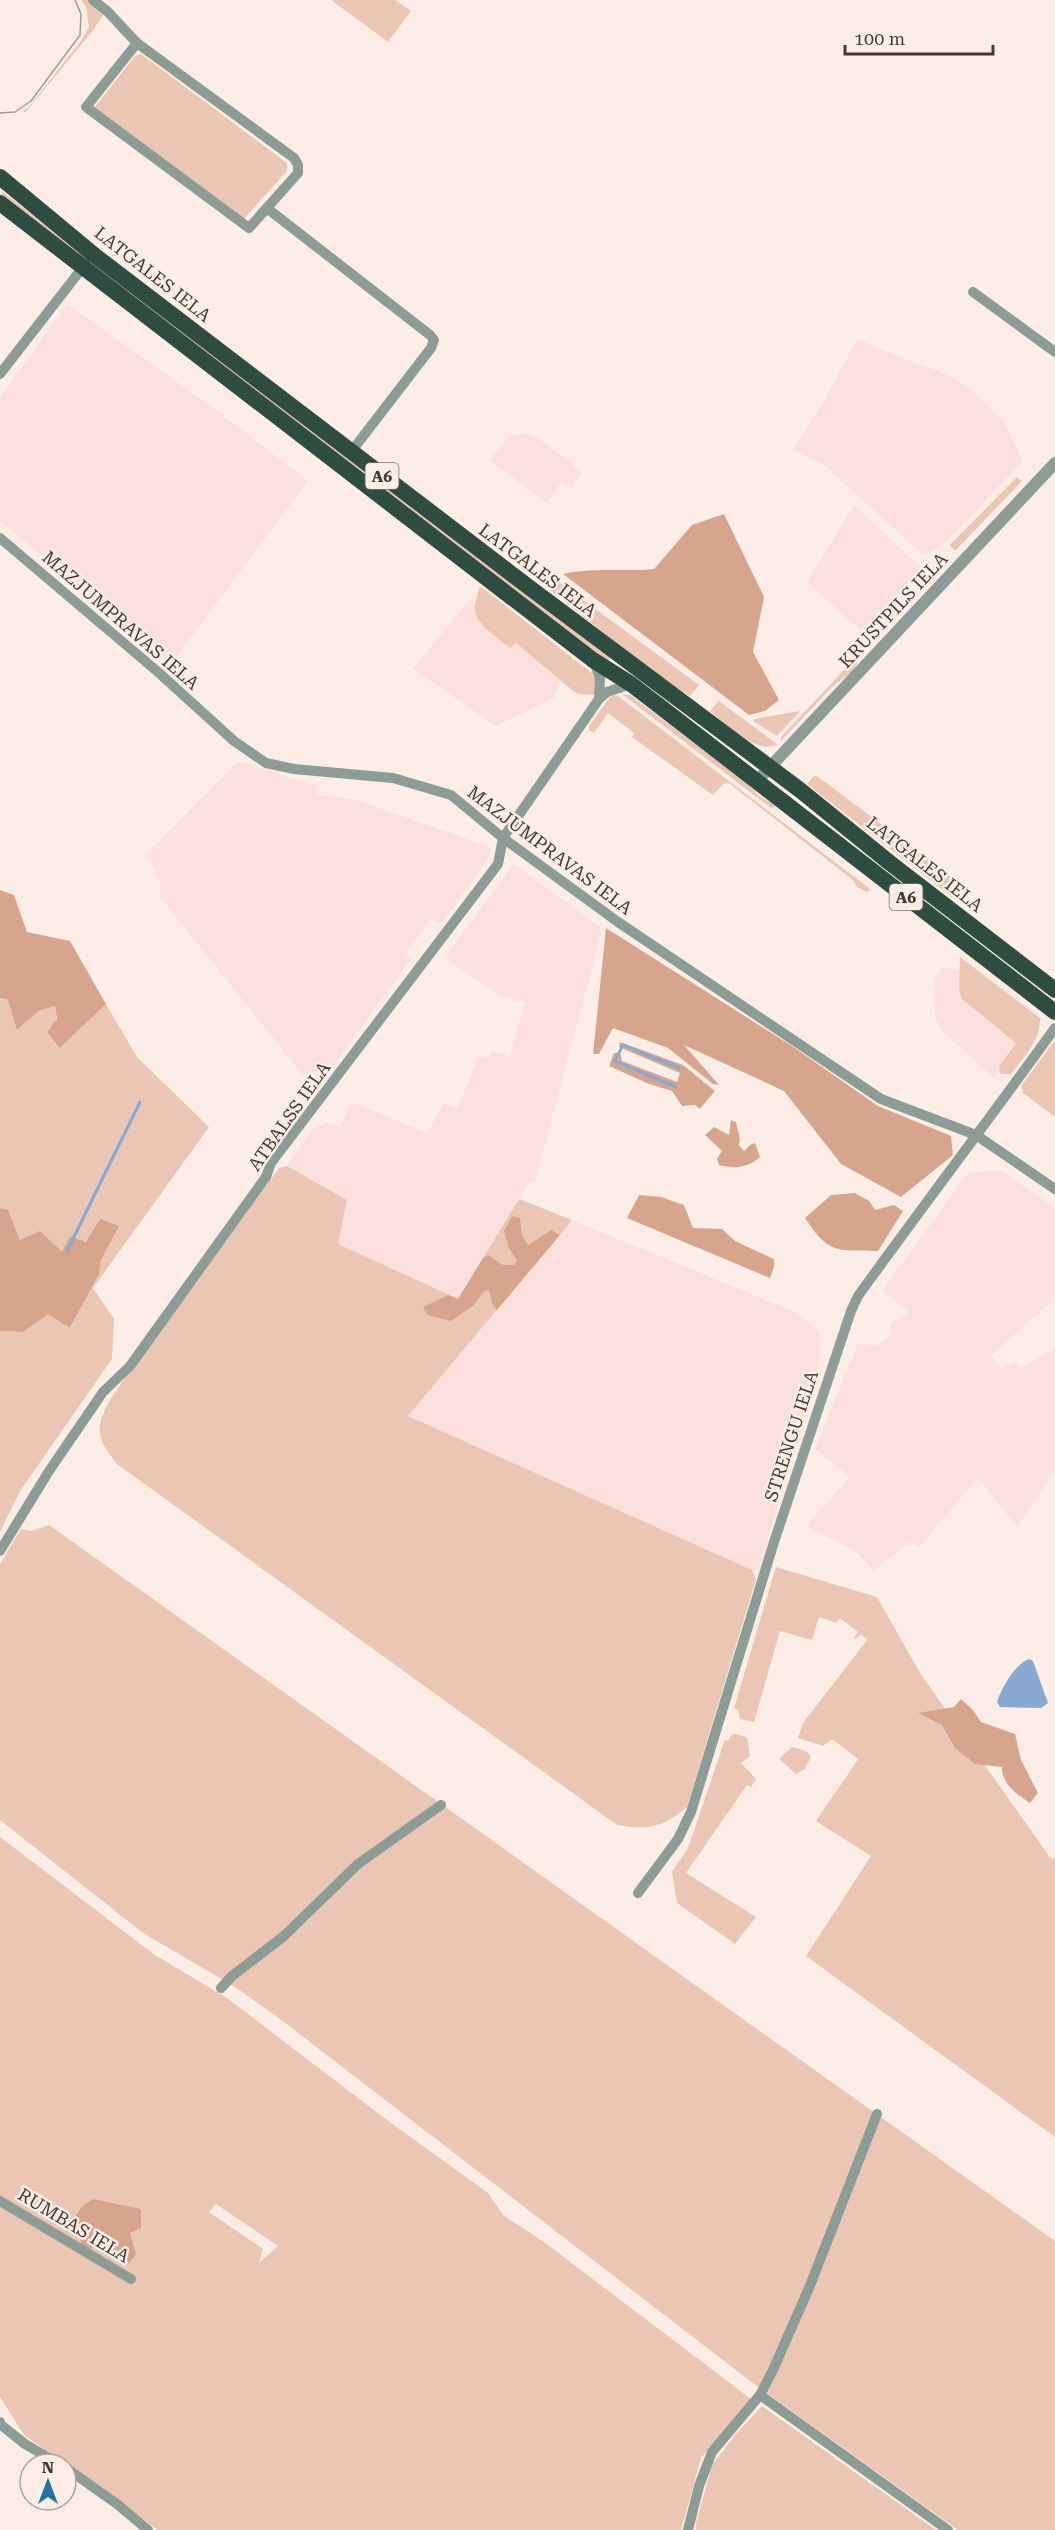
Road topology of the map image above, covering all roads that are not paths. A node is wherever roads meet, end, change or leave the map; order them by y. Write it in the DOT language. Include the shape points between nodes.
graph roads {
  1 [pos="93,0"];
  2 [pos="137,43"];
  3 [pos="0,177"];
  4 [pos="0,203"];
  5 [pos="268,209"];
  6 [pos="83,267"];
  7 [pos="973,292"];
  8 [pos="1055,352"];
  9 [pos="0,374"];
  10 [pos="351,452"];
  11 [pos="1055,463"];
  12 [pos="0,538"];
  13 [pos="593,660"];
  14 [pos="631,684"];
  15 [pos="598,699"];
  16 [pos="769,768"];
  17 [pos="758,781"];
  18 [pos="503,838"];
  19 [pos="1055,990"];
  20 [pos="1055,1012"];
  21 [pos="1055,1028"];
  22 [pos="976,1136"];
  23 [pos="1055,1190"];
  24 [pos="0,1551"];
  25 [pos="441,1805"];
  26 [pos="638,1893"];
  27 [pos="221,1988"];
  28 [pos="877,2114"];
  29 [pos="0,2200"];
  30 [pos="131,2278"];
  31 [pos="760,2395"];
  32 [pos="0,2424"];
  33 [pos="39,2452"];
  34 [pos="78,2476"];
  35 [pos="692,2528"];
  36 [pos="148,2530"];
  37 [pos="948,2530"];
  1 -- 2 [label="street"];
  2 -- 5 [label="street" via="294,158 298,173"];
  2 -- 5 [label="street" via="86,107 249,228"];
  3 -- 10 [label="highway, LATGALES IELA / A6" via="94,255"];
  4 -- 6 [label="highway, LATGALES IELA / A6"];
  5 -- 10 [label="street" via="434,340"];
  6 -- 9 [label="street"];
  6 -- 13 [label="highway, LATGALES IELA / A6"];
  7 -- 8 [label="street"];
  10 -- 16 [label="highway, LATGALES IELA / A6"];
  11 -- 16 [label="street, KRUSTPILS IELA"];
  12 -- 18 [label="street, MAZJUMPRAVAS IELA" via="234,741 266,764 393,778 451,795"];
  13 -- 14 [label="highway, LATGALES IELA / A6"];
  13 -- 15 [label="street" via="600,678"];
  14 -- 15 [label="street, ATBALSS IELA"];
  14 -- 17 [label="highway, LATGALES IELA / A6"];
  15 -- 18 [label="street, ATBALSS IELA"];
  16 -- 17 [label="street, KRUSTPILS IELA"];
  16 -- 19 [label="highway, LATGALES IELA / A6"];
  17 -- 20 [label="highway, LATGALES IELA / A6"];
  18 -- 22 [label="street, MAZJUMPRAVAS IELA" via="618,922 881,1099"];
  18 -- 24 [label="street, ATBALSS IELA" via="498,864 278,1154 266,1177 130,1366 103,1392"];
  21 -- 22 [label="street, STRENGU IELA"];
  22 -- 23 [label="street, MAZJUMPRAVAS IELA"];
  22 -- 26 [label="street, STRENGU IELA" via="850,1311 774,1542 692,1812 678,1839"];
  25 -- 27 [label="street" via="358,1864 292,1929"];
  28 -- 31 [label="street" via="809,2288"];
  29 -- 30 [label="street, RUMBAS IELA"];
  31 -- 35 [label="street" via="712,2452 699,2486"];
  31 -- 37 [label="street"];
  32 -- 33 [label="street"];
  34 -- 36 [label="street"];
}
